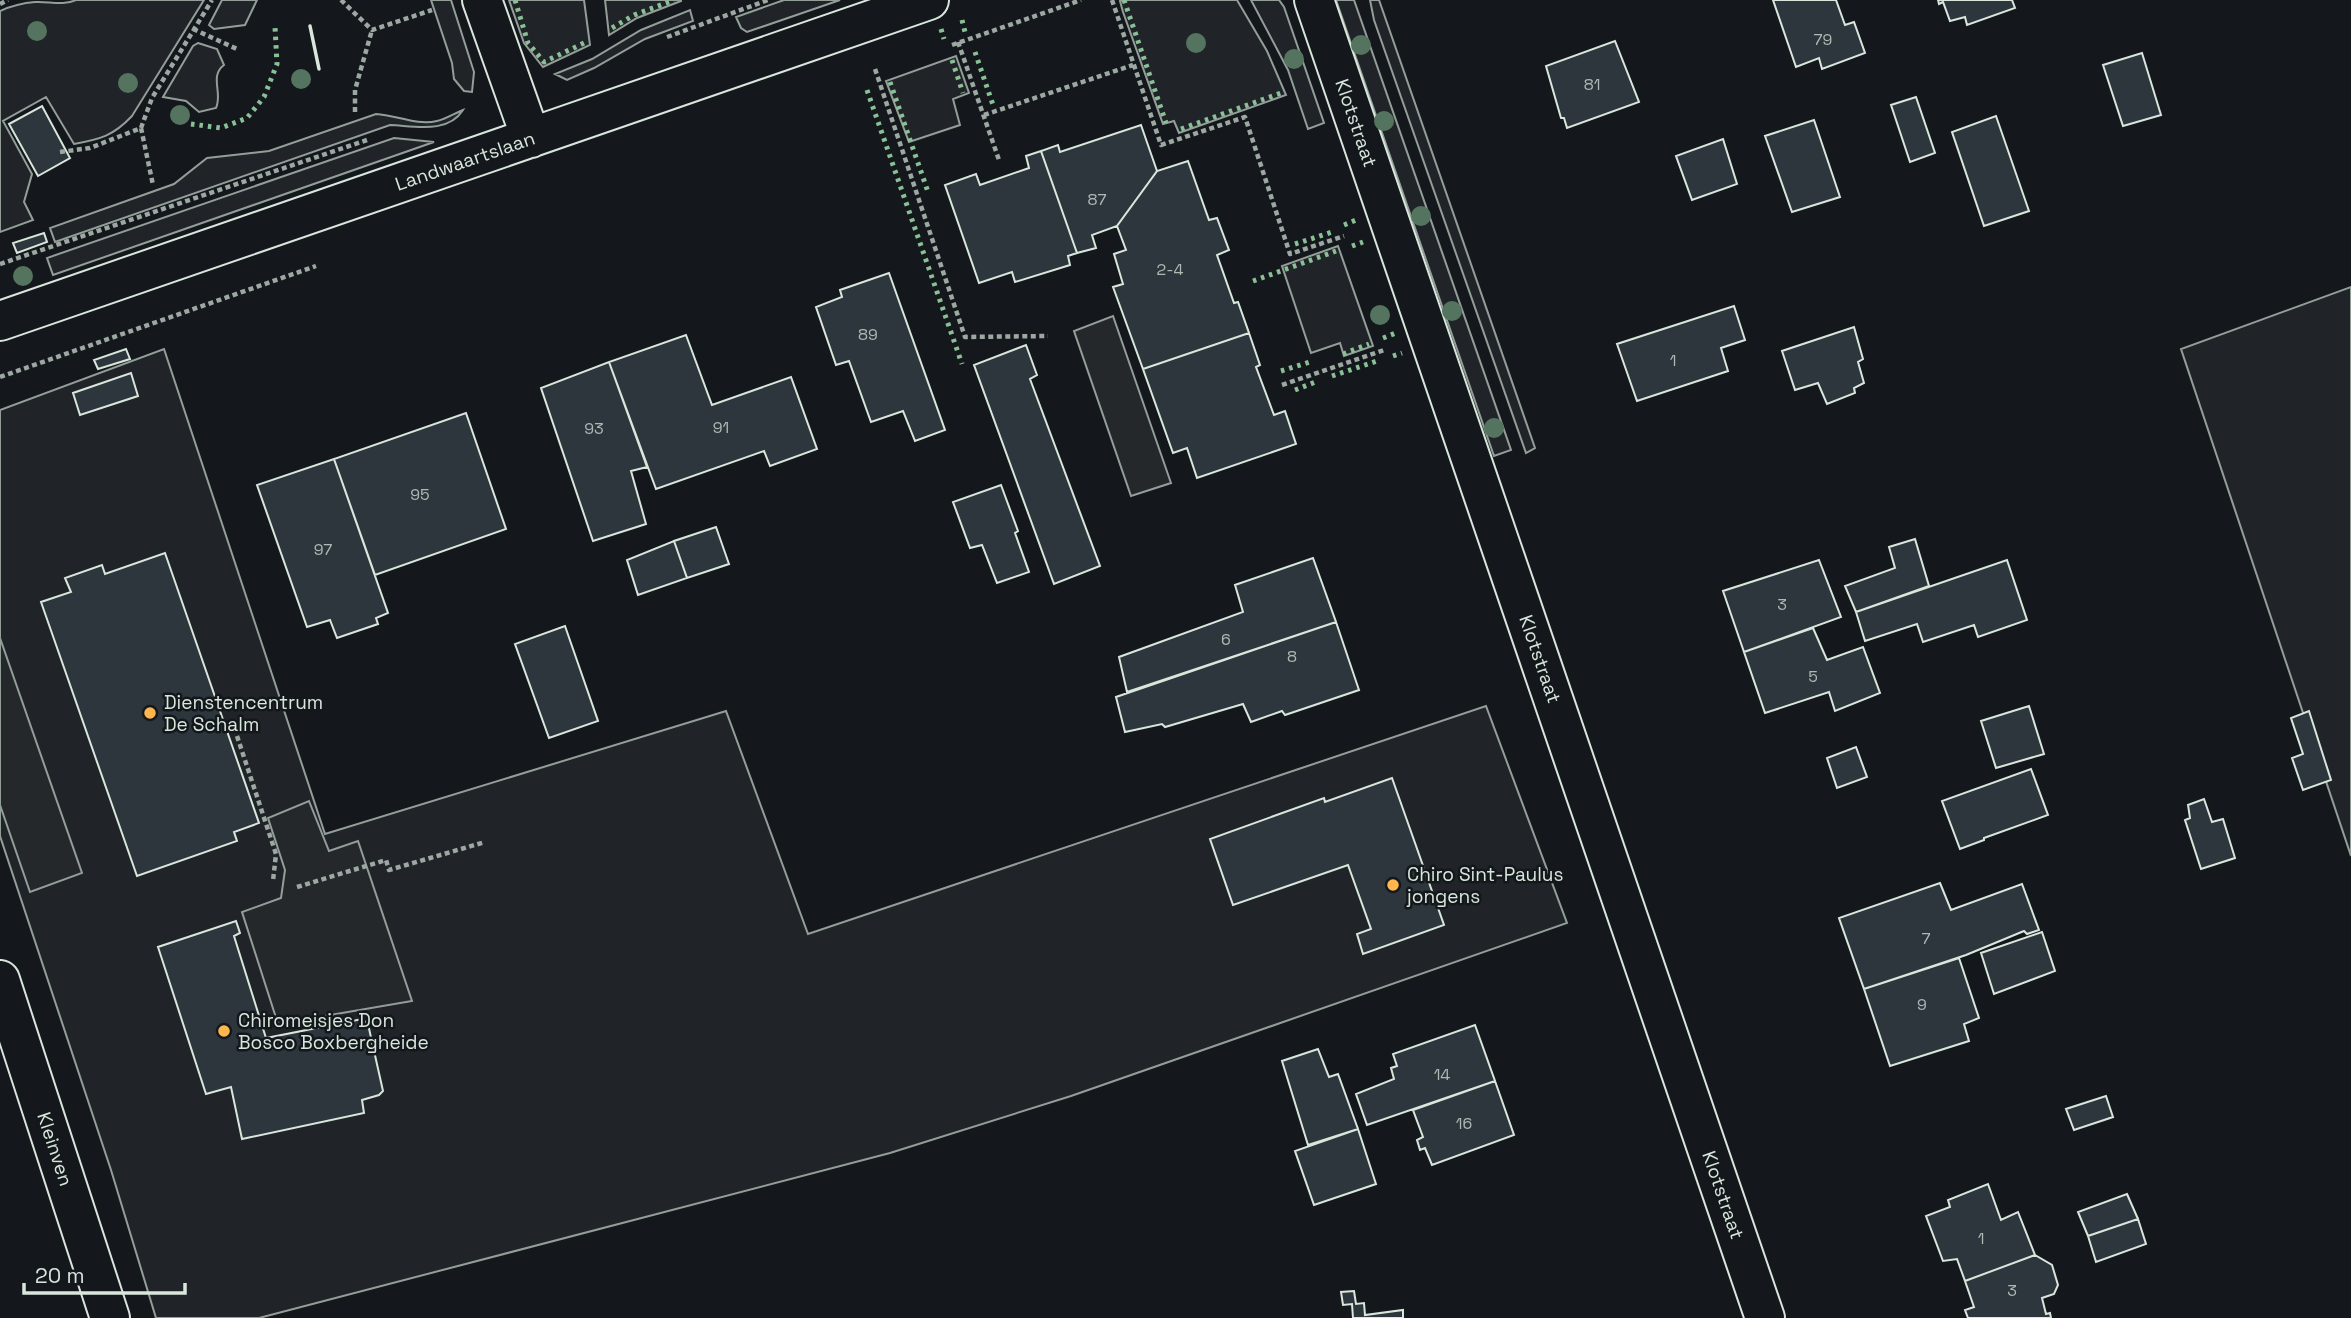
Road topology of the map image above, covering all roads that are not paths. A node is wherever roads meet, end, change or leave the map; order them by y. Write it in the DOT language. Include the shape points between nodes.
graph roads {
  1 [pos="482,0"];
  2 [pos="929,0"];
  3 [pos="1314,0"];
  4 [pos="531,138"];
  5 [pos="0,321"];
  6 [pos="0,980"];
  7 [pos="110,1318"];
  8 [pos="1765,1318"];
  1 -- 4 [label="street"];
  2 -- 4 [label="street, Landwaartslaan"];
  3 -- 8 [label="street, Klotstraat"];
  4 -- 5 [label="street, Landwaartslaan"];
  6 -- 7 [label="street, Kleinven"];
}
